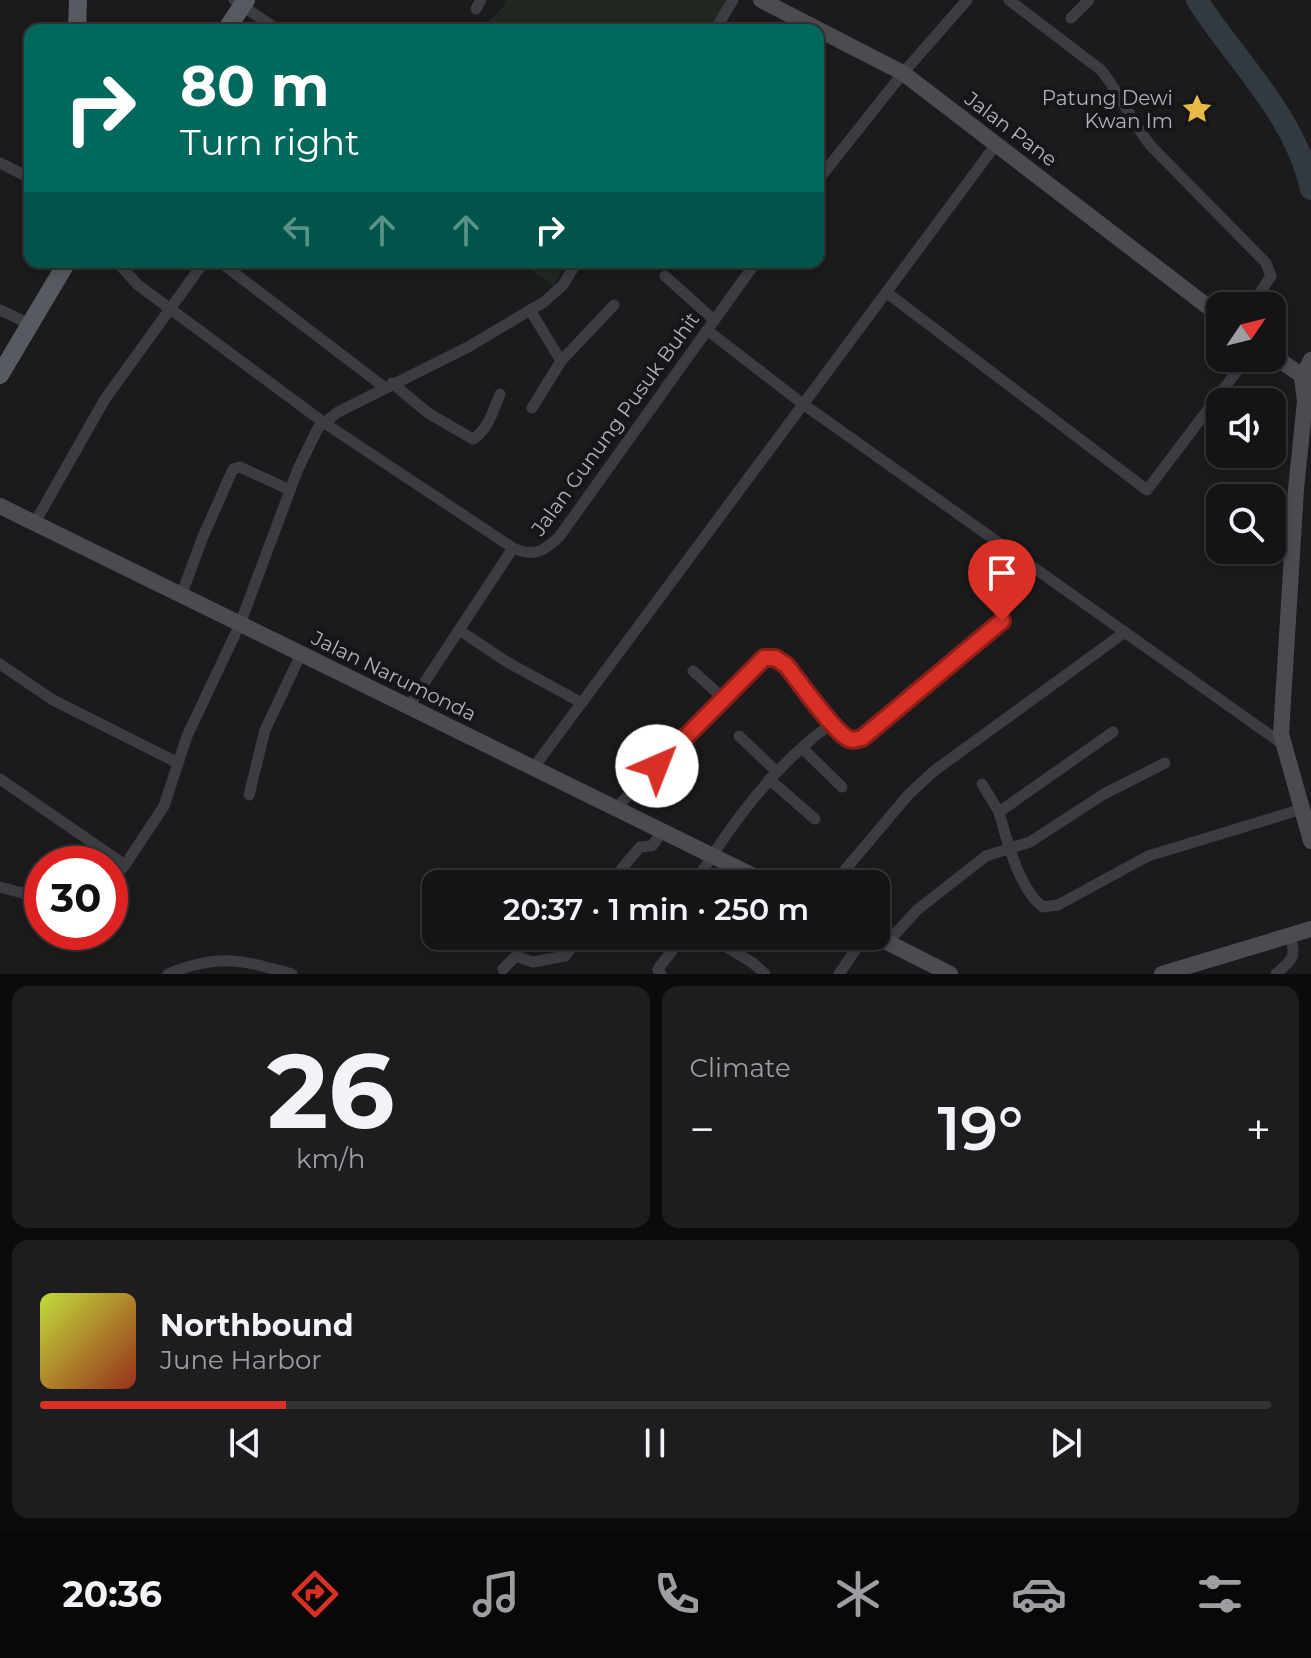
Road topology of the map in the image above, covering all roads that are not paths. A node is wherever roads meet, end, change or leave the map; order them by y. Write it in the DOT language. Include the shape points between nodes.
graph roads {
  1 [pos="78,0"];
  2 [pos="733,0"];
  3 [pos="761,0"];
  4 [pos="967,0"];
  5 [pos="1009,0"];
  6 [pos="1089,0"];
  7 [pos="241,2"];
  8 [pos="1071,18"];
  9 [pos="77,24"];
  10 [pos="229,24"];
  11 [pos="270,24"];
  12 [pos="719,24"];
  13 [pos="808,24"];
  14 [pos="824,32"];
  15 [pos="903,73"];
  16 [pos="997,143"];
  17 [pos="0,163"];
  18 [pos="824,172"];
  19 [pos="24,175"];
  20 [pos="61,268"];
  21 [pos="122,268"];
  22 [pos="200,268"];
  23 [pos="228,268"];
  24 [pos="573,268"];
  25 [pos="752,268"];
  26 [pos="665,276"];
  27 [pos="886,292"];
  28 [pos="1260,292"];
  29 [pos="614,305"];
  30 [pos="1206,305"];
  31 [pos="169,309"];
  32 [pos="0,310"];
  33 [pos="530,310"];
  34 [pos="30,324"];
  35 [pos="711,325"];
  36 [pos="1311,360"];
  37 [pos="561,361"];
  38 [pos="1286,365"];
  39 [pos="1236,372"];
  40 [pos="0,375"];
  41 [pos="1307,379"];
  42 [pos="388,385"];
  43 [pos="500,394"];
  44 [pos="1308,398"];
  45 [pos="803,404"];
  46 [pos="532,408"];
  47 [pos="323,422"];
  48 [pos="290,490"];
  49 [pos="0,506"];
  50 [pos="34,524"];
  51 [pos="513,548"];
  52 [pos="181,596"];
  53 [pos="1002,621"];
  54 [pos="240,624"];
  55 [pos="459,630"];
  56 [pos="1125,632"];
  57 [pos="301,654"];
  58 [pos="0,664"];
  59 [pos="693,671"];
  60 [pos="723,698"];
  61 [pos="582,703"];
  62 [pos="409,706"];
  63 [pos="836,728"];
  64 [pos="1113,732"];
  65 [pos="739,736"];
  66 [pos="1284,745"];
  67 [pos="802,748"];
  68 [pos="178,763"];
  69 [pos="1165,763"];
  70 [pos="534,767"];
  71 [pos="772,775"];
  72 [pos="0,779"];
  73 [pos="982,784"];
  74 [pos="842,787"];
  75 [pos="249,795"];
  76 [pos="616,808"];
  77 [pos="1302,809"];
  78 [pos="999,812"];
  79 [pos="815,819"];
  80 [pos="662,832"];
  81 [pos="1311,841"];
  82 [pos="97,846"];
  83 [pos="1009,848"];
  84 [pos="712,855"];
  85 [pos="128,860"];
  86 [pos="621,870"];
  87 [pos="703,870"];
  88 [pos="742,870"];
  89 [pos="845,870"];
  90 [pos="0,887"];
  91 [pos="24,893"];
  92 [pos="1311,929"];
  93 [pos="890,932"];
  94 [pos="1290,936"];
  95 [pos="890,943"];
  96 [pos="570,950"];
  97 [pos="673,950"];
  98 [pos="731,950"];
  99 [pos="855,950"];
  100 [pos="503,969"];
  101 [pos="276,972"];
  102 [pos="168,974"];
  103 [pos="292,974"];
  104 [pos="661,974"];
  105 [pos="765,974"];
  106 [pos="839,974"];
  107 [pos="950,974"];
  108 [pos="1162,974"];
  109 [pos="1276,974"];
  1 -- 9 [label="main road"];
  2 -- 12 [label="street"];
  3 -- 13 [label="street, Jalan Pane"];
  4 -- 15 [label="street"];
  5 -- 28 [label="street" via="1101,70 1142,136 1266,263 1271,276"];
  6 -- 8 [label="street"];
  7 -- 10 [label="main road"];
  7 -- 11 [label="street"];
  14 -- 15 [label="street, Jalan Pane"];
  15 -- 16 [label="street, Jalan Pane"];
  15 -- 18 [label="street"];
  16 -- 27 [label="street"];
  16 -- 30 [label="street, Jalan Pane"];
  17 -- 19 [label="street"];
  20 -- 34 [label="main road"];
  21 -- 31 [label="street, Jalan Gunung Pusuk Buhit"];
  22 -- 31 [label="street"];
  23 -- 42 [label="street"];
  24 -- 33 [label="street" via="554,295"];
  25 -- 35 [label="street, Jalan Gunung Pusuk Buhit"];
  26 -- 35 [label="street"];
  27 -- 39 [label="street" via="1147,490"];
  27 -- 45 [label="street"];
  29 -- 37 [label="street"];
  31 -- 47 [label="street, Jalan Gunung Pusuk Buhit"];
  31 -- 50 [label="street" via="105,399"];
  32 -- 34 [label="street"];
  33 -- 37 [label="street"];
  33 -- 42 [label="street"];
  34 -- 40 [label="main road"];
  35 -- 45 [label="street"];
  35 -- 51 [label="street, Jalan Gunung Pusuk Buhit" via="559,537 545,551 533,554"];
  36 -- 41 [label="street"];
  37 -- 46 [label="street"];
  38 -- 41 [label="street"];
  41 -- 44 [label="street"];
  42 -- 43 [label="street" via="473,439"];
  42 -- 47 [label="street"];
  44 -- 66 [label="street" via="1296,489"];
  45 -- 56 [label="street"];
  45 -- 61 [label="street"];
  47 -- 48 [label="street"];
  47 -- 51 [label="street, Jalan Gunung Pusuk Buhit"];
  48 -- 52 [label="street" via="240,467 233,469"];
  48 -- 54 [label="street"];
  49 -- 50 [label="street, Jalan Narumonda"];
  50 -- 52 [label="street, Jalan Narumonda"];
  51 -- 55 [label="street"];
  52 -- 54 [label="street, Jalan Narumonda"];
  53 -- 63 [label="street" via="862,738 850,740"];
  54 -- 57 [label="street, Jalan Narumonda"];
  54 -- 68 [label="street"];
  55 -- 61 [label="street"];
  55 -- 62 [label="street"];
  56 -- 66 [label="street"];
  56 -- 89 [label="street" via="934,771"];
  57 -- 62 [label="street, Jalan Narumonda"];
  57 -- 75 [label="street" via="265,730"];
  58 -- 68 [label="street" via="53,700"];
  59 -- 60 [label="street"];
  60 -- 63 [label="street" via="769,656 786,665"];
  60 -- 76 [label="street"];
  61 -- 70 [label="street"];
  62 -- 70 [label="street, Jalan Narumonda"];
  63 -- 67 [label="street" via="825,729"];
  64 -- 78 [label="street"];
  65 -- 71 [label="street"];
  66 -- 77 [label="street"];
  67 -- 71 [label="street"];
  67 -- 74 [label="street"];
  68 -- 85 [label="street" via="164,806"];
  69 -- 83 [label="street" via="1104,794 1030,842"];
  70 -- 76 [label="street, Jalan Narumonda"];
  71 -- 79 [label="street"];
  71 -- 84 [label="street"];
  72 -- 82 [label="street"];
  73 -- 78 [label="street"];
  76 -- 80 [label="street, Jalan Narumonda"];
  77 -- 81 [label="street"];
  77 -- 83 [label="street" via="1148,856 1049,908 1037,903"];
  78 -- 83 [label="street"];
  80 -- 84 [label="street, Jalan Narumonda"];
  80 -- 86 [label="street"];
  83 -- 93 [label="street" via="986,856"];
  84 -- 87 [label="street"];
  84 -- 88 [label="street, Jalan Narumonda"];
  90 -- 91 [label="street"];
  92 -- 94 [label="street"];
  94 -- 108 [label="street"];
  94 -- 109 [label="street" via="1292,959"];
  95 -- 107 [label="street"];
  96 -- 100 [label="street" via="565,956 533,962 516,956"];
  97 -- 104 [label="street" via="660,966"];
  98 -- 105 [label="street"];
  99 -- 106 [label="street"];
  101 -- 102 [label="street" via="224,959 196,962"];
  101 -- 103 [label="street"];
}
